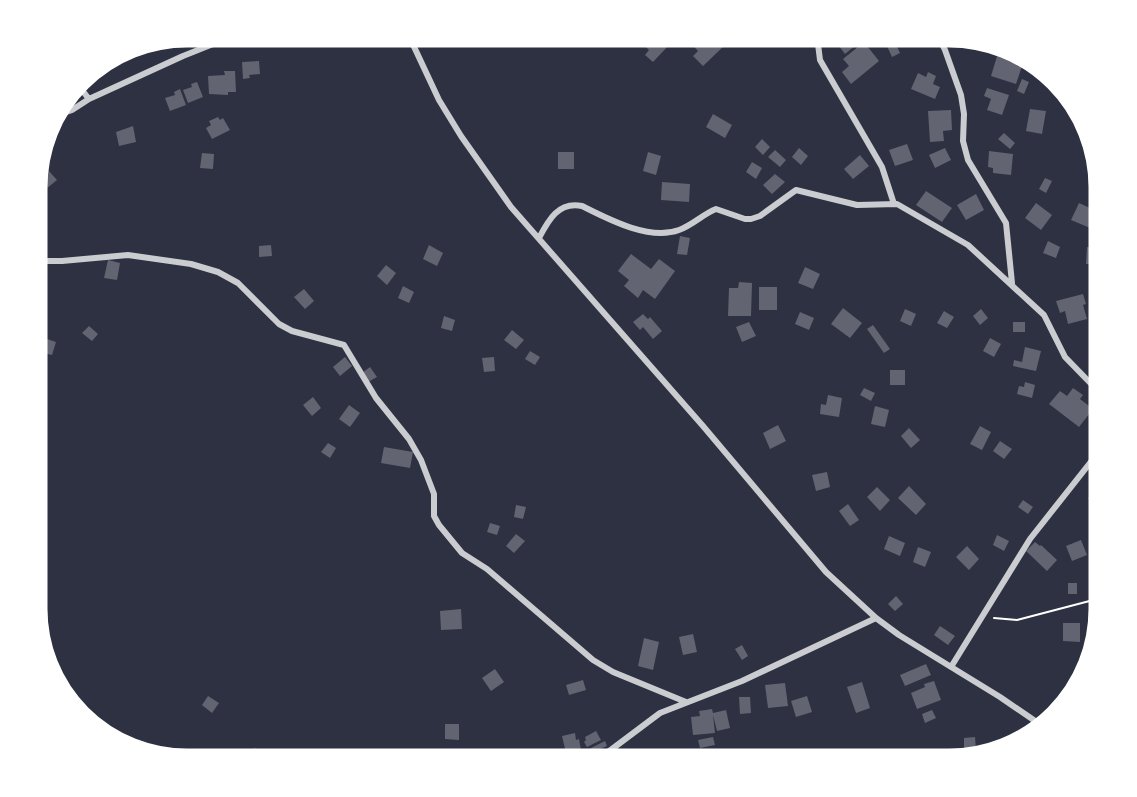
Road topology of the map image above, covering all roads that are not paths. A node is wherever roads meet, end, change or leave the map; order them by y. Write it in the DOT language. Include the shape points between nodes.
graph roads {
  1 [pos="210,46"];
  2 [pos="414,46"];
  3 [pos="818,47"];
  4 [pos="943,47"];
  5 [pos="84,93"];
  6 [pos="89,99"];
  7 [pos="69,111"];
  8 [pos="894,204"];
  9 [pos="539,238"];
  10 [pos="46,261"];
  11 [pos="1012,284"];
  12 [pos="1090,383"];
  13 [pos="1090,463"];
  14 [pos="876,618"];
  15 [pos="951,667"];
  16 [pos="686,702"];
  17 [pos="1036,721"];
  18 [pos="610,750"];
  1 -- 6 [label="street"];
  2 -- 9 [label="street" via="461,136"];
  3 -- 8 [label="street" via="820,60 882,167"];
  4 -- 11 [label="street" via="961,95 968,160 1006,223"];
  5 -- 6 [label="street"];
  6 -- 7 [label="street"];
  8 -- 9 [label="street" via="857,205 796,190 756,218 745,219 716,209 669,232 630,228 575,205 552,214"];
  8 -- 11 [label="street" via="968,245"];
  9 -- 14 [label="street" via="807,551"];
  10 -- 16 [label="street" via="128,255 191,264 218,272 238,284 279,324 292,331 344,345 376,398 416,450 434,494 435,519 462,553 487,568 593,660"];
  11 -- 12 [label="street" via="1044,315 1065,357"];
  13 -- 15 [label="street" via="1030,539"];
  14 -- 15 [label="street"];
  14 -- 16 [label="street" via="742,681"];
  15 -- 17 [label="street"];
  16 -- 18 [label="street" via="650,719"];
}
